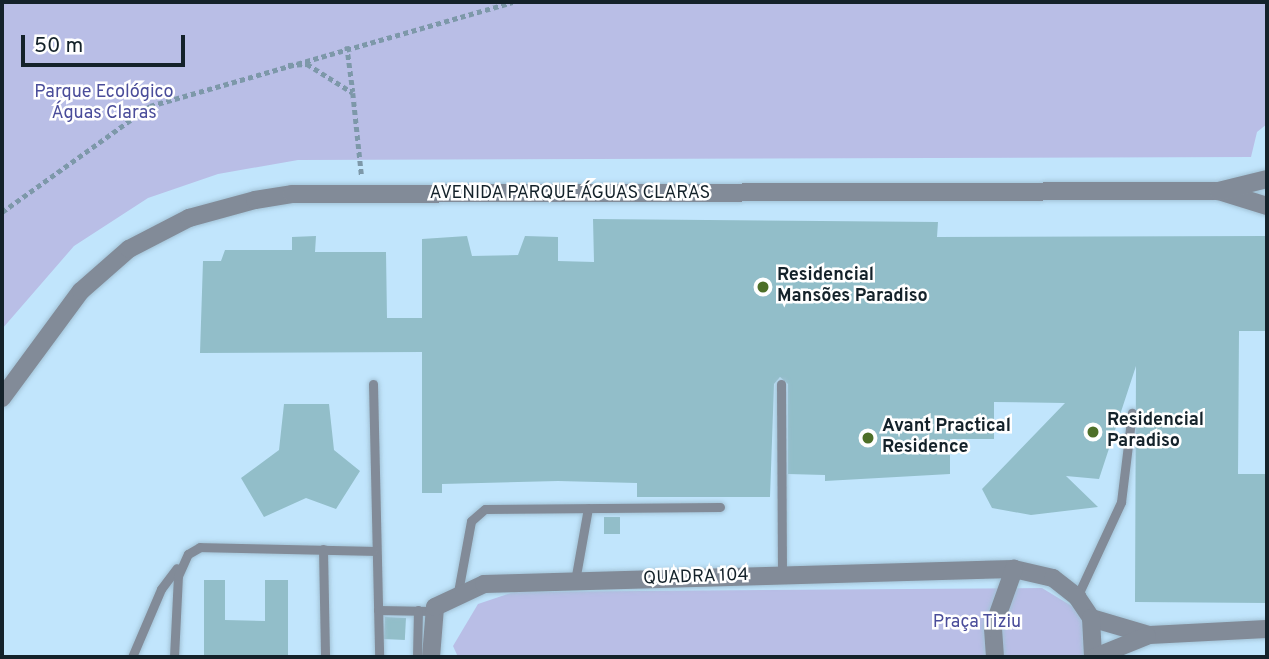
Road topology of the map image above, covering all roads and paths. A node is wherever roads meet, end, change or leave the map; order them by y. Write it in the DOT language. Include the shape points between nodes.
graph roads {
  1 [pos="512,2"];
  2 [pos="347,46"];
  3 [pos="280,66"];
  4 [pos="353,93"];
  5 [pos="1267,180"];
  6 [pos="1218,191"];
  7 [pos="363,195"];
  8 [pos="1267,206"];
  9 [pos="2,212"];
  10 [pos="373,384"];
  11 [pos="781,384"];
  12 [pos="2,398"];
  13 [pos="1132,413"];
  14 [pos="720,507"];
  15 [pos="588,508"];
  16 [pos="323,549"];
  17 [pos="373,551"];
  18 [pos="183,561"];
  19 [pos="1014,569"];
  20 [pos="782,575"];
  21 [pos="575,582"];
  22 [pos="458,592"];
  23 [pos="1077,597"];
  24 [pos="378,610"];
  25 [pos="425,611"];
  26 [pos="1091,618"];
  27 [pos="1263,634"];
  28 [pos="1149,635"];
  29 [pos="132,657"];
  30 [pos="174,657"];
  31 [pos="325,657"];
  32 [pos="379,657"];
  33 [pos="418,657"];
  34 [pos="431,657"];
  35 [pos="995,657"];
  36 [pos="1094,657"];
  1 -- 2 [label="path"];
  2 -- 3 [label="path"];
  2 -- 4 [label="path"];
  3 -- 4 [label="path" via="307,64"];
  3 -- 9 [label="path" via="150,106"];
  4 -- 7 [label="path"];
  5 -- 6 [label="street, AVENIDA PARQUE ÁGUAS CLARAS"];
  6 -- 7 [label="street, AVENIDA PARQUE ÁGUAS CLARAS"];
  6 -- 8 [label="street, AVENIDA PARQUE ÁGUAS CLARAS"];
  7 -- 12 [label="street, AVENIDA PARQUE ÁGUAS CLARAS" via="255,200 157,231 81,291"];
  10 -- 17 [label="lane"];
  11 -- 20 [label="lane"];
  13 -- 23 [label="lane" via="1121,502"];
  14 -- 15 [label="lane"];
  15 -- 21 [label="lane"];
  15 -- 22 [label="lane" via="497,507 475,514"];
  16 -- 17 [label="lane"];
  16 -- 18 [label="lane" via="212,543"];
  16 -- 31 [label="lane"];
  17 -- 24 [label="lane"];
  18 -- 29 [label="lane" via="160,589"];
  18 -- 30 [label="lane"];
  19 -- 20 [label="street, QUADRA 104"];
  19 -- 23 [label="street, QUADRA 104" via="1045,575"];
  19 -- 35 [label="street" via="993,628"];
  20 -- 21 [label="street, QUADRA 104"];
  21 -- 22 [label="street, QUADRA 104" via="484,584"];
  22 -- 25 [label="street, QUADRA 104"];
  23 -- 26 [label="street, QUADRA 104"];
  24 -- 25 [label="lane"];
  24 -- 32 [label="lane"];
  25 -- 33 [label="lane"];
  25 -- 34 [label="street"];
  26 -- 28 [label="street"];
  26 -- 36 [label="street"];
  27 -- 28 [label="street"];
  28 -- 36 [label="street"];
}
